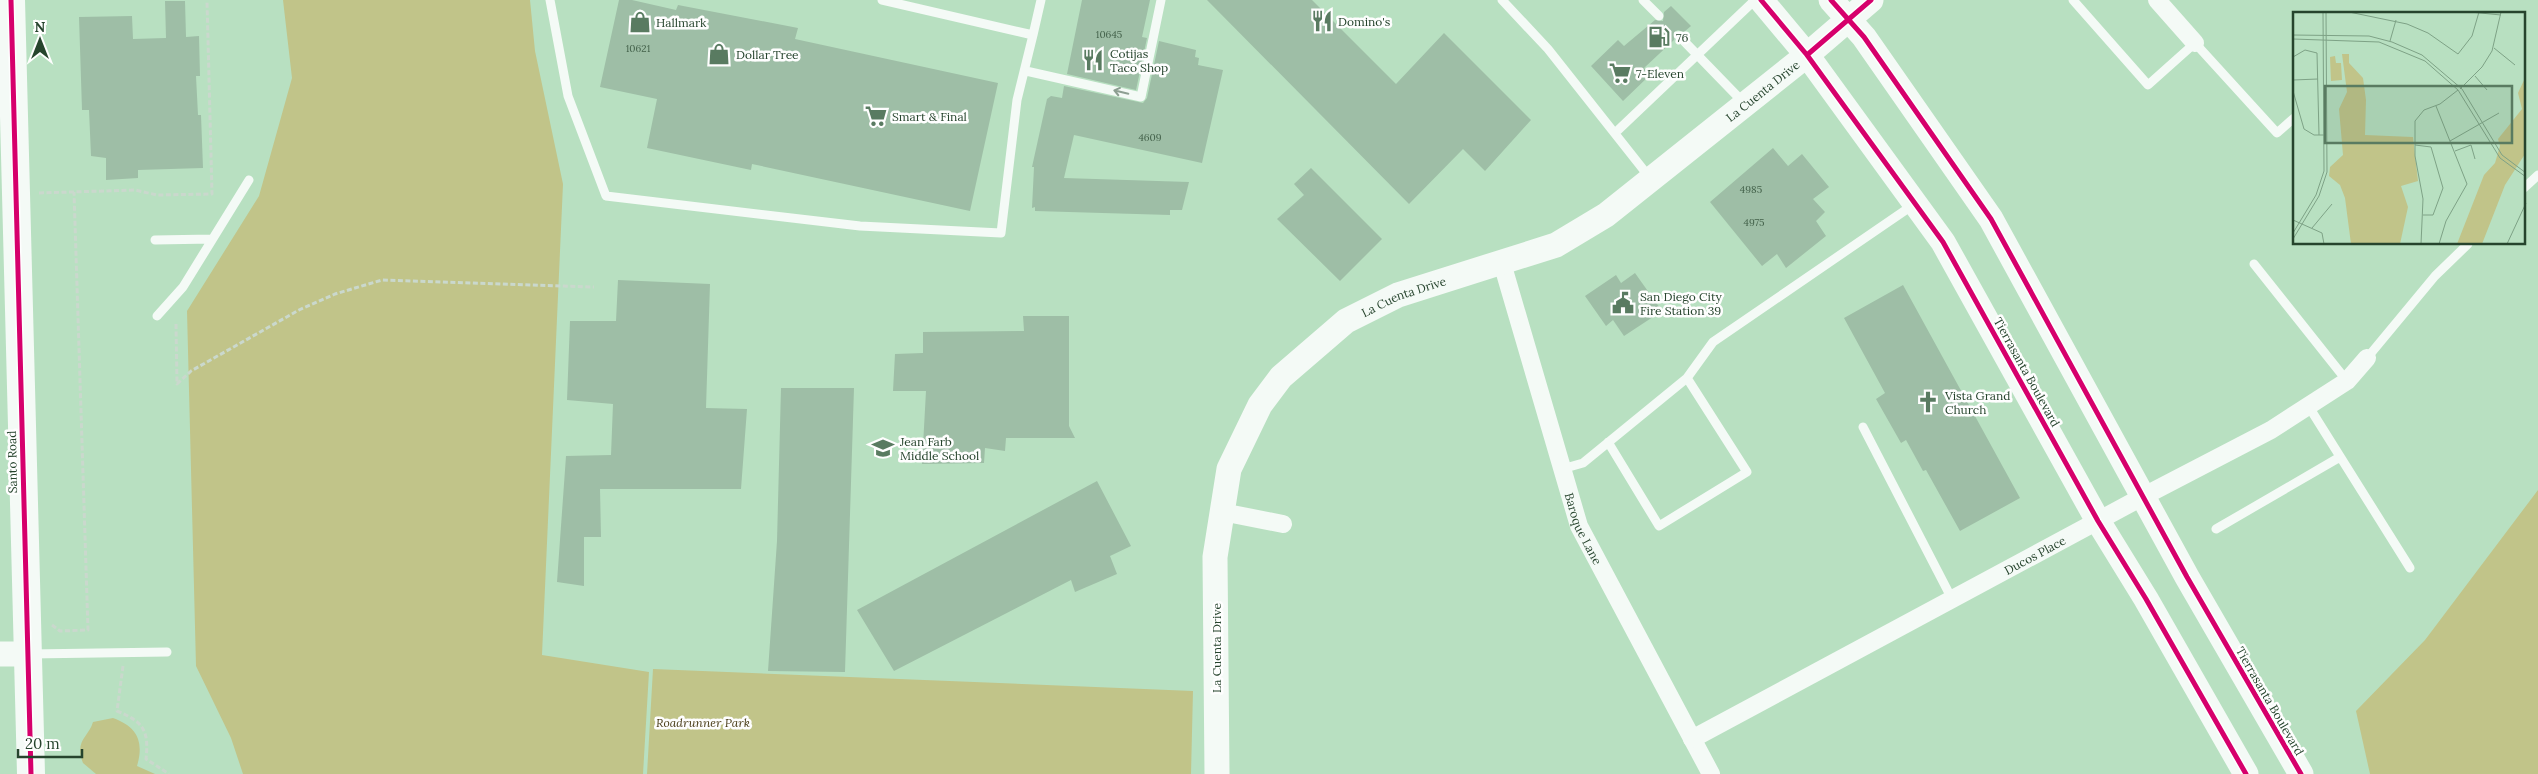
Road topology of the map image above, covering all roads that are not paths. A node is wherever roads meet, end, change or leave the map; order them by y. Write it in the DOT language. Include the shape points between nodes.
graph roads {
  1 [pos="11,0"];
  2 [pos="550,0"];
  3 [pos="882,0"];
  4 [pos="1041,0"];
  5 [pos="1161,0"];
  6 [pos="1502,0"];
  7 [pos="1643,0"];
  8 [pos="1754,0"];
  9 [pos="1761,0"];
  10 [pos="1831,0"];
  11 [pos="1871,0"];
  12 [pos="2073,0"];
  13 [pos="2157,0"];
  14 [pos="1659,16"];
  15 [pos="1848,20"];
  16 [pos="1033,35"];
  17 [pos="1679,36"];
  18 [pos="2195,43"];
  19 [pos="1697,55"];
  20 [pos="1807,55"];
  21 [pos="1026,71"];
  22 [pos="1745,104"];
  23 [pos="2293,119"];
  24 [pos="1615,134"];
  25 [pos="2538,175"];
  26 [pos="1651,179"];
  27 [pos="249,180"];
  28 [pos="2526,186"];
  29 [pos="1916,204"];
  30 [pos="212,238"];
  31 [pos="155,240"];
  32 [pos="2467,245"];
  33 [pos="1502,263"];
  34 [pos="2254,264"];
  35 [pos="157,316"];
  36 [pos="2367,358"];
  37 [pos="1687,378"];
  38 [pos="2347,382"];
  39 [pos="2309,407"];
  40 [pos="1863,427"];
  41 [pos="1608,442"];
  42 [pos="2340,458"];
  43 [pos="1562,469"];
  44 [pos="2144,496"];
  45 [pos="1222,512"];
  46 [pos="2098,520"];
  47 [pos="1283,524"];
  48 [pos="2216,529"];
  49 [pos="2410,568"];
  50 [pos="1952,599"];
  51 [pos="167,652"];
  52 [pos="0,654"];
  53 [pos="27,654"];
  54 [pos="1692,739"];
  55 [pos="31,774"];
  56 [pos="1217,774"];
  57 [pos="1711,774"];
  58 [pos="2246,774"];
  59 [pos="2301,774"];
  1 -- 53 [label="main road, Santo Road"];
  2 -- 21 [label="lane" via="568,96 606,196 860,226 1001,233 1017,100"];
  3 -- 16 [label="lane"];
  4 -- 16 [label="lane"];
  5 -- 21 [label="lane, one-way" via="1140,97"];
  6 -- 24 [label="lane" via="1548,49"];
  7 -- 14 [label="lane"];
  8 -- 19 [label="lane"];
  9 -- 20 [label="main road, Tierrasanta Boulevard"];
  10 -- 15 [label="main road, Tierrasanta Boulevard"];
  11 -- 15 [label="main road, La Cuenta Drive"];
  12 -- 18 [label="lane" via="2148,85"];
  13 -- 18 [label="street"];
  15 -- 20 [label="main road, La Cuenta Drive"];
  15 -- 44 [label="main road, Tierrasanta Boulevard" via="1864,37 1992,219"];
  16 -- 21 [label="lane"];
  17 -- 19 [label="lane"];
  18 -- 23 [label="lane" via="2277,133"];
  19 -- 22 [label="lane"];
  19 -- 24 [label="lane"];
  20 -- 22 [label="main road, La Cuenta Drive"];
  20 -- 29 [label="main road, Tierrasanta Boulevard"];
  22 -- 26 [label="main road, La Cuenta Drive"];
  24 -- 26 [label="lane"];
  25 -- 28 [label="lane"];
  26 -- 33 [label="main road, La Cuenta Drive" via="1606,215 1556,245"];
  27 -- 30 [label="lane"];
  29 -- 37 [label="lane" via="1713,342"];
  29 -- 46 [label="main road, Tierrasanta Boulevard" via="1943,242"];
  30 -- 31 [label="lane"];
  30 -- 35 [label="lane" via="183,286"];
  32 -- 36 [label="lane" via="2435,276"];
  33 -- 43 [label="street, Baroque Lane"];
  33 -- 45 [label="main road, La Cuenta Drive" via="1398,295 1346,321 1281,377 1260,405 1229,469"];
  34 -- 38 [label="lane"];
  36 -- 38 [label="street, Ducos Place"];
  37 -- 41 [label="lane"];
  37 -- 41 [label="lane" via="1747,472 1659,526"];
  38 -- 39 [label="street, Ducos Place"];
  39 -- 42 [label="lane"];
  39 -- 44 [label="street, Ducos Place"];
  40 -- 50 [label="lane"];
  41 -- 43 [label="lane" via="1583,463"];
  42 -- 48 [label="lane"];
  42 -- 49 [label="lane"];
  43 -- 54 [label="street, Baroque Lane" via="1578,526"];
  44 -- 46 [label="street, Ducos Place"];
  44 -- 59 [label="main road, Tierrasanta Boulevard"];
  45 -- 47 [label="street"];
  45 -- 56 [label="main road, La Cuenta Drive" via="1215,557"];
  46 -- 50 [label="street, Ducos Place"];
  46 -- 58 [label="main road, Tierrasanta Boulevard"];
  50 -- 54 [label="street, Ducos Place"];
  51 -- 53 [label="lane"];
  52 -- 53 [label="main road"];
  53 -- 55 [label="main road, Santo Road"];
  54 -- 57 [label="street, Baroque Lane"];
}
